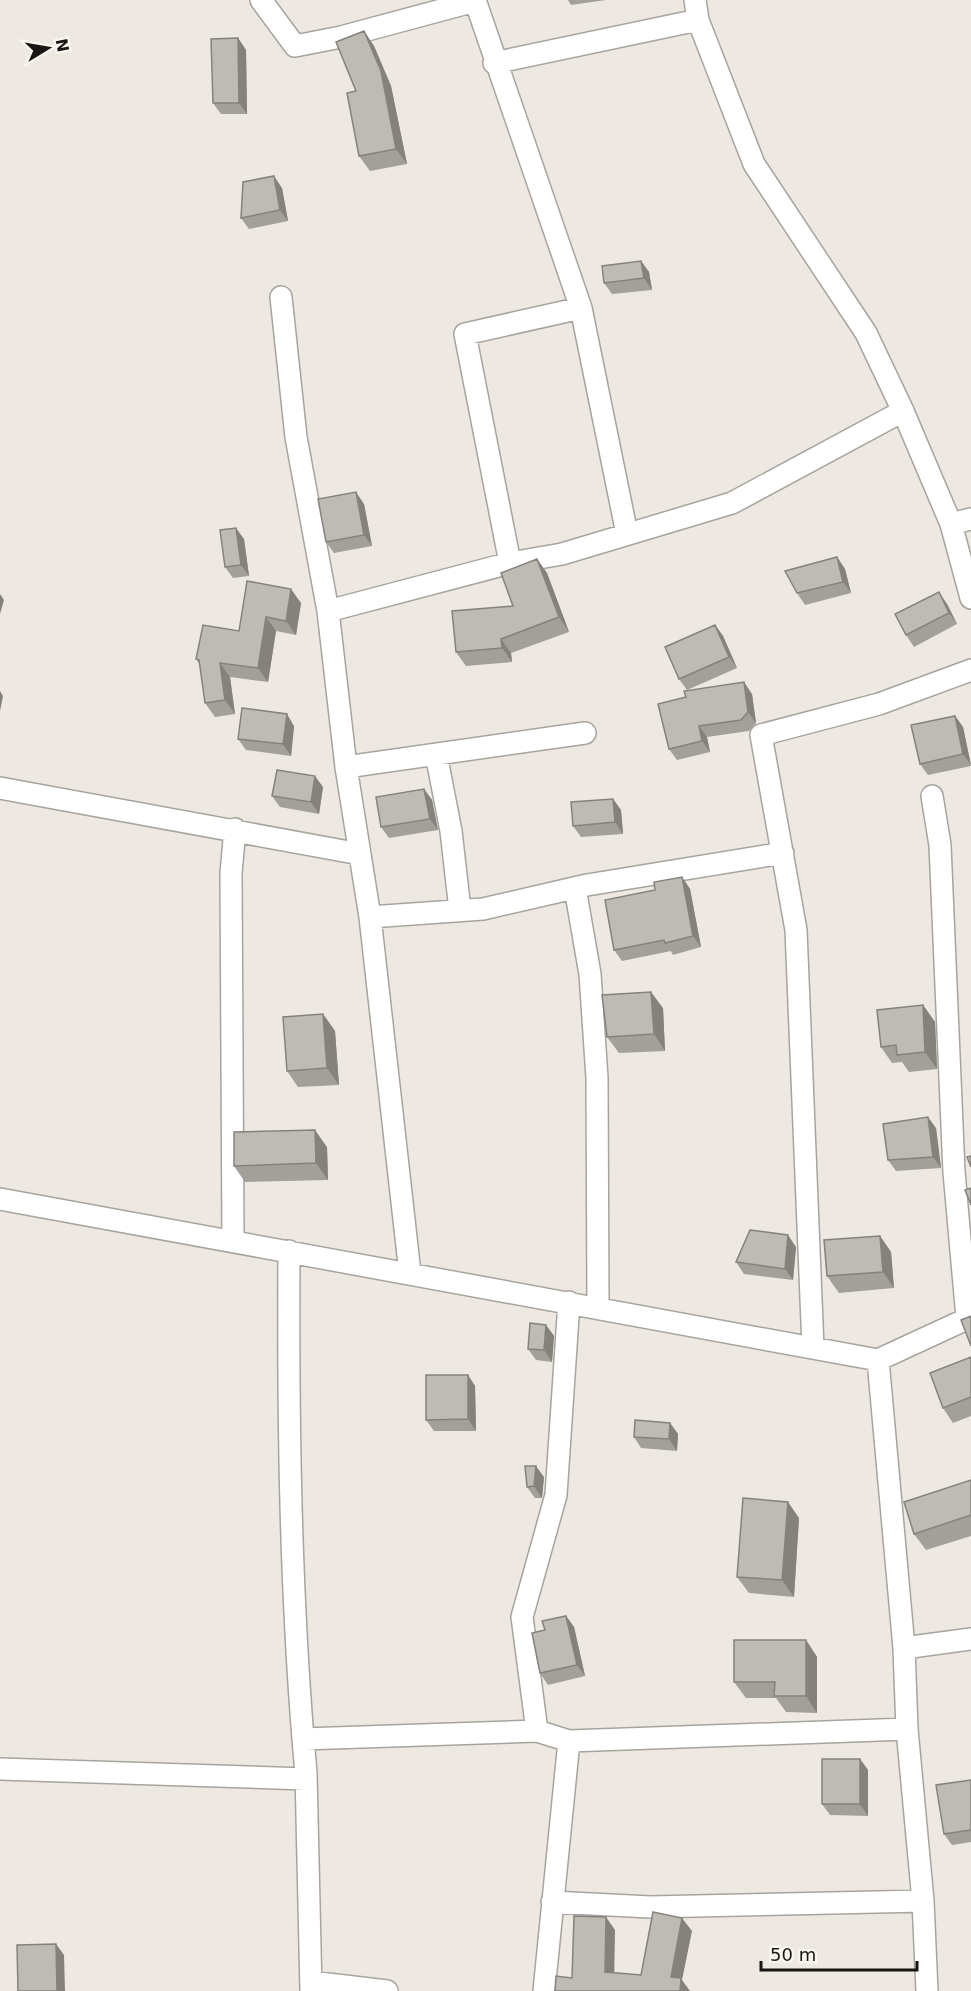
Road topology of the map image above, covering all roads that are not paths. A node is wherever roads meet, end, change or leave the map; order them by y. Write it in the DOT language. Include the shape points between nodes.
graph roads {
  1 [pos="261,0"];
  2 [pos="475,1"];
  3 [pos="696,10"];
  4 [pos="494,63"];
  5 [pos="281,297"];
  6 [pos="581,308"];
  7 [pos="903,411"];
  8 [pos="961,521"];
  9 [pos="627,534"];
  10 [pos="510,563"];
  11 [pos="971,598"];
  12 [pos="328,611"];
  13 [pos="971,670"];
  14 [pos="585,733"];
  15 [pos="436,754"];
  16 [pos="346,767"];
  17 [pos="0,788"];
  18 [pos="932,795"];
  19 [pos="235,830"];
  20 [pos="783,853"];
  21 [pos="360,854"];
  22 [pos="575,888"];
  23 [pos="460,910"];
  24 [pos="370,917"];
  25 [pos="971,1151"];
  26 [pos="954,1172"];
  27 [pos="0,1199"];
  28 [pos="233,1241"];
  29 [pos="289,1251"];
  30 [pos="410,1273"];
  31 [pos="569,1302"];
  32 [pos="598,1308"];
  33 [pos="969,1318"];
  34 [pos="813,1348"];
  35 [pos="878,1360"];
  36 [pos="971,1639"];
  37 [pos="904,1648"];
  38 [pos="907,1729"];
  39 [pos="537,1731"];
  40 [pos="303,1739"];
  41 [pos="569,1741"];
  42 [pos="0,1769"];
  43 [pos="306,1779"];
  44 [pos="923,1901"];
  45 [pos="552,1902"];
  46 [pos="311,1987"];
  47 [pos="387,1991"];
  48 [pos="544,1991"];
  49 [pos="927,1991"];
  1 -- 2 [label="street" via="295,46"];
  2 -- 4 [label="street"];
  3 -- 4 [label="street"];
  3 -- 7 [label="street" via="754,164 866,333"];
  4 -- 6 [label="street"];
  5 -- 12 [label="street" via="296,437"];
  6 -- 9 [label="street"];
  6 -- 10 [label="street" via="465,334"];
  7 -- 8 [label="street"];
  7 -- 9 [label="street" via="732,503"];
  8 -- 11 [label="street"];
  9 -- 10 [label="street" via="562,554"];
  10 -- 12 [label="street"];
  12 -- 16 [label="street"];
  13 -- 20 [label="street" via="879,704 761,735"];
  14 -- 15 [label="street"];
  15 -- 16 [label="street"];
  15 -- 23 [label="street" via="451,831"];
  16 -- 21 [label="street"];
  17 -- 19 [label="street"];
  18 -- 26 [label="street" via="940,845"];
  19 -- 21 [label="street"];
  19 -- 28 [label="street" via="231,873"];
  20 -- 22 [label="street"];
  20 -- 34 [label="street" via="796,930"];
  21 -- 24 [label="street"];
  22 -- 23 [label="street" via="483,909"];
  22 -- 32 [label="street" via="590,974 596,1066"];
  23 -- 24 [label="street"];
  24 -- 30 [label="street"];
  25 -- 26 [label="street"];
  26 -- 33 [label="street"];
  27 -- 28 [label="street"];
  28 -- 29 [label="street"];
  29 -- 30 [label="street"];
  29 -- 40 [label="street" via="288,1411 294,1619"];
  30 -- 31 [label="street"];
  31 -- 32 [label="street"];
  31 -- 39 [label="street" via="556,1495 522,1617"];
  32 -- 34 [label="street"];
  33 -- 35 [label="street"];
  34 -- 35 [label="street"];
  35 -- 37 [label="street"];
  36 -- 37 [label="street"];
  37 -- 38 [label="street"];
  38 -- 41 [label="street"];
  38 -- 44 [label="street"];
  39 -- 40 [label="street"];
  39 -- 41 [label="street"];
  40 -- 43 [label="street"];
  41 -- 45 [label="street"];
  42 -- 43 [label="street"];
  43 -- 46 [label="street"];
  44 -- 45 [label="street" via="650,1907"];
  44 -- 49 [label="street"];
  45 -- 48 [label="street"];
  46 -- 47 [label="street"];
}
